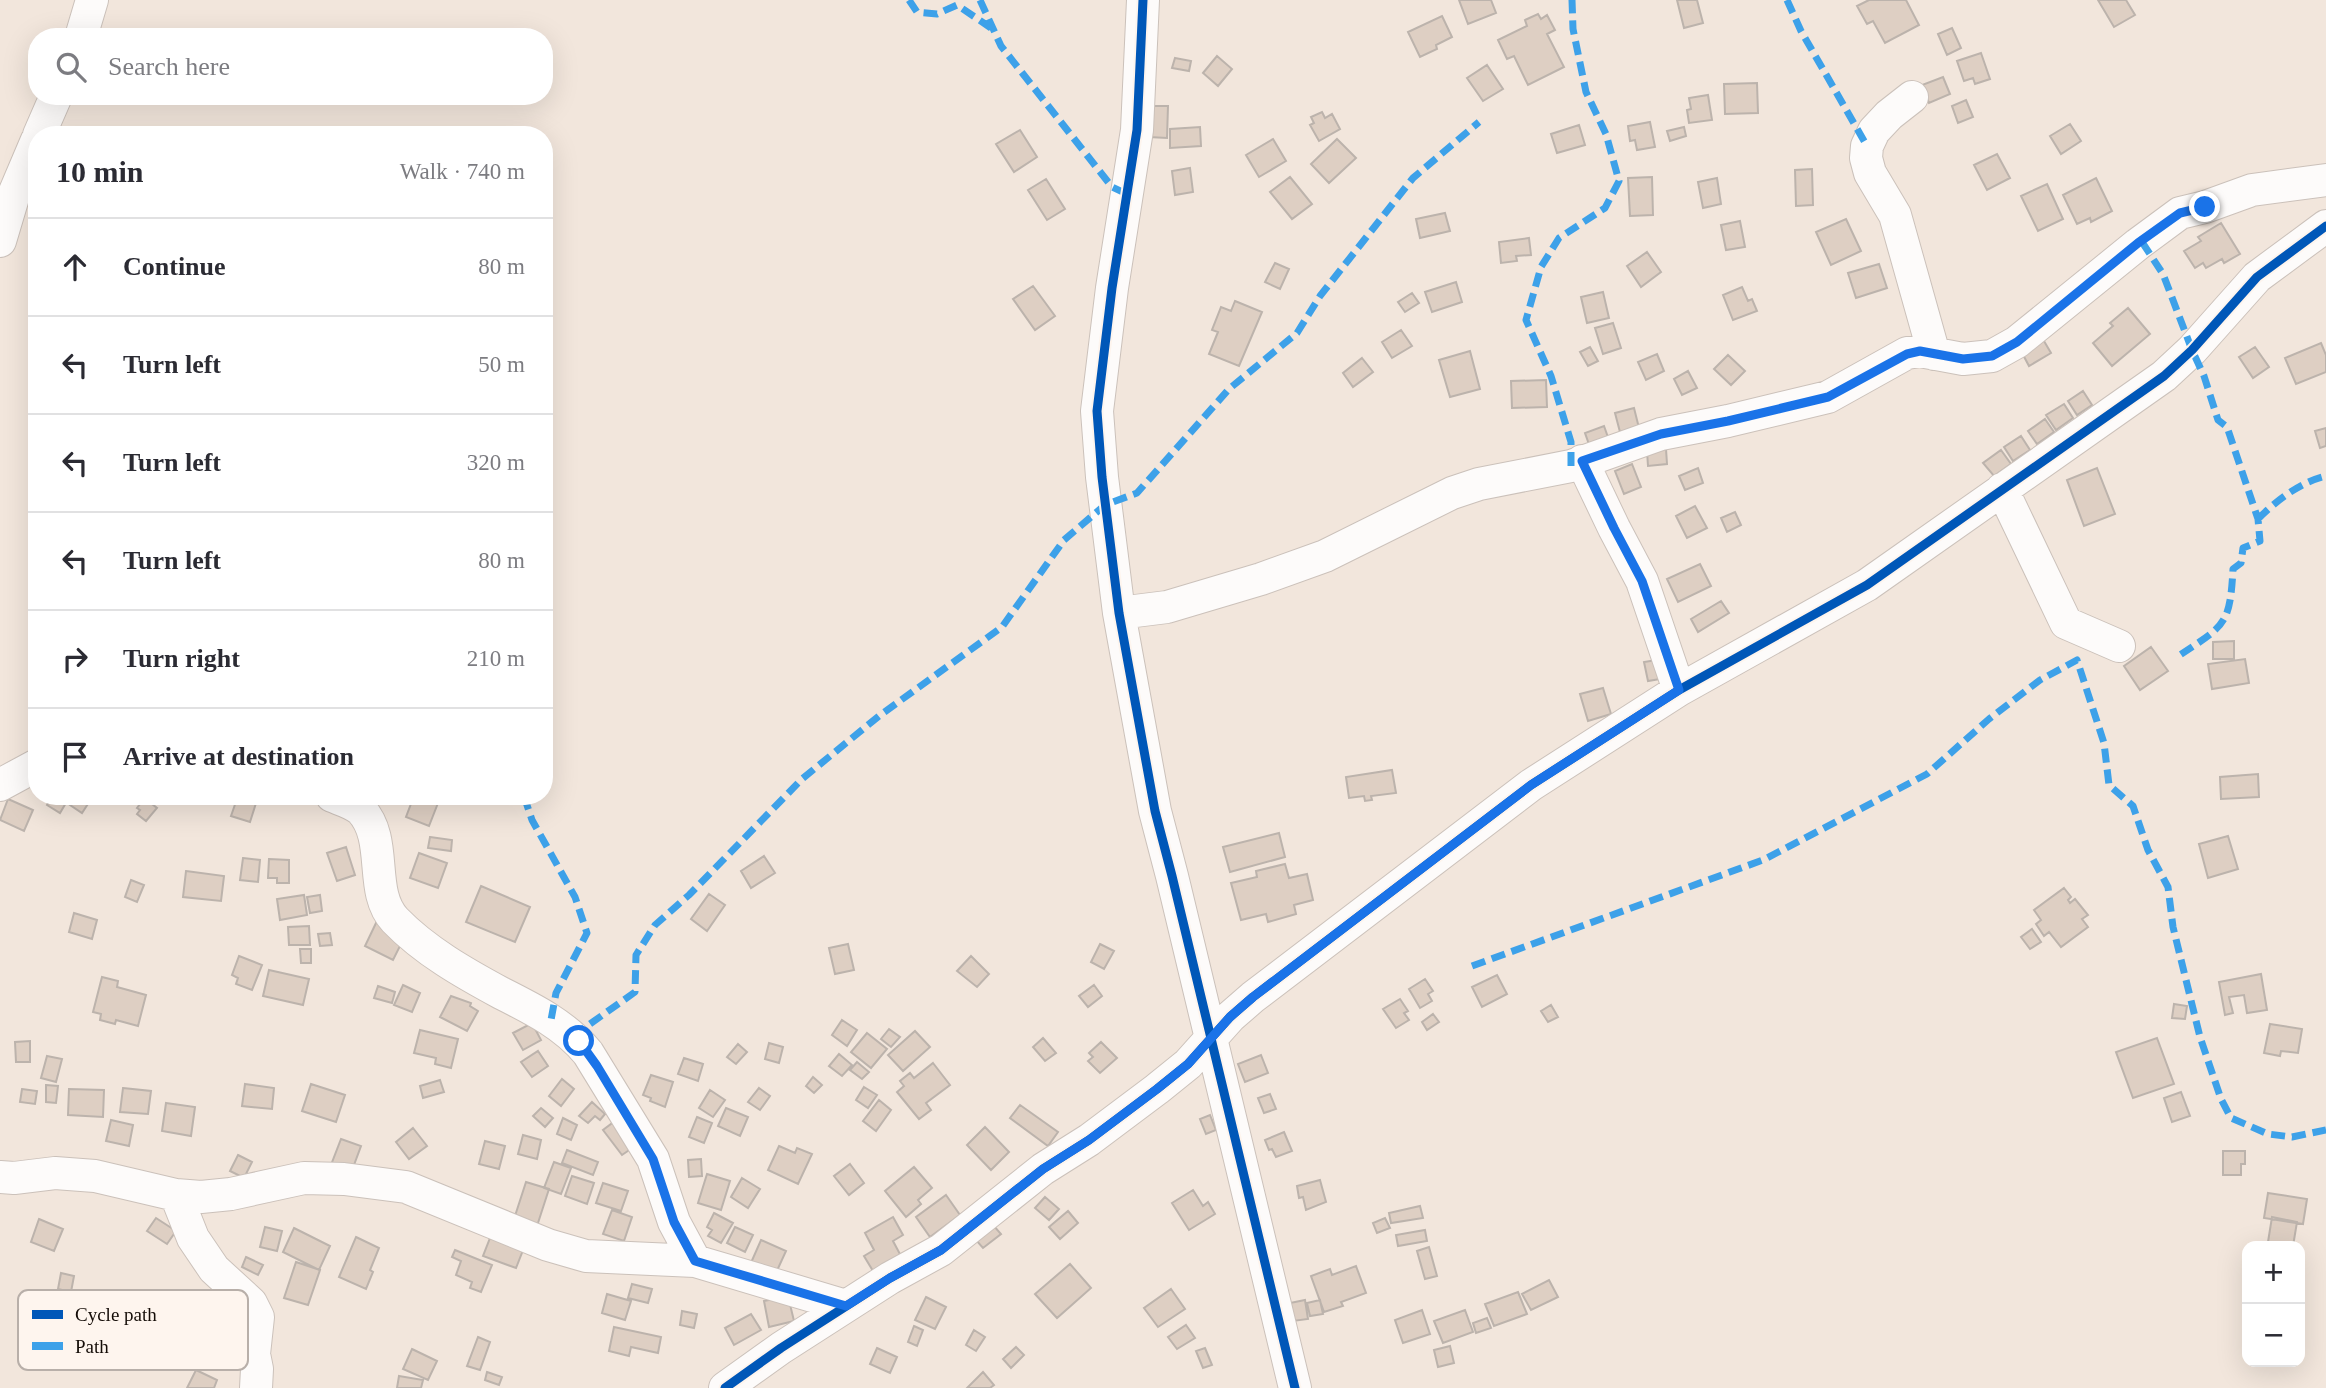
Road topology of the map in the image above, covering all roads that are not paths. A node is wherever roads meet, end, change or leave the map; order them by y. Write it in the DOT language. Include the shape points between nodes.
graph roads {
  1 [pos="92,0"];
  2 [pos="1143,0"];
  3 [pos="84,28"];
  4 [pos="1912,97"];
  5 [pos="52,105"];
  6 [pos="43,126"];
  7 [pos="28,161"];
  8 [pos="2326,180"];
  9 [pos="2326,226"];
  10 [pos="0,241"];
  11 [pos="1934,354"];
  12 [pos="1582,461"];
  13 [pos="2002,489"];
  14 [pos="1119,612"];
  15 [pos="2119,646"];
  16 [pos="1679,690"];
  17 [pos="28,770"];
  18 [pos="0,785"];
  19 [pos="351,805"];
  20 [pos="1210,1039"];
  21 [pos="0,1177"];
  22 [pos="176,1195"];
  23 [pos="695,1261"];
  24 [pos="237,1290"];
  25 [pos="248,1300"];
  26 [pos="846,1306"];
  27 [pos="256,1388"];
  28 [pos="725,1388"];
  29 [pos="1295,1388"];
  1 -- 3 [label="street"];
  2 -- 14 [label="street" via="1137,130 1097,411"];
  4 -- 11 [label="street" via="1874,131 1866,158 1895,215"];
  5 -- 6 [label="street"];
  7 -- 10 [label="street"];
  8 -- 11 [label="street" via="2252,190 2180,213 2009,347 1992,356 1963,359"];
  9 -- 13 [label="street" via="2257,277 2164,376"];
  11 -- 12 [label="street" via="1907,354 1828,397 1661,434"];
  12 -- 14 [label="street" via="1452,493 1325,556 1261,579 1167,607"];
  12 -- 16 [label="street" via="1642,581"];
  13 -- 15 [label="street" via="2066,623"];
  13 -- 16 [label="street" via="1867,585"];
  14 -- 20 [label="street" via="1155,811"];
  16 -- 20 [label="street" via="1521,793 1253,997"];
  17 -- 18 [label="street"];
  19 -- 23 [label="street" via="360,809 373,834 383,902 397,923 442,959 551,1020 579,1041 653,1159 674,1222"];
  20 -- 26 [label="street" via="1157,1089 1043,1169 941,1250"];
  20 -- 29 [label="street"];
  21 -- 22 [label="street" via="94,1176"];
  22 -- 23 [label="street" via="231,1194 304,1178 344,1179 406,1187 586,1256"];
  22 -- 24 [label="street" via="193,1238 214,1269"];
  23 -- 26 [label="street"];
  25 -- 27 [label="street" via="258,1317"];
  26 -- 28 [label="street"];
}
